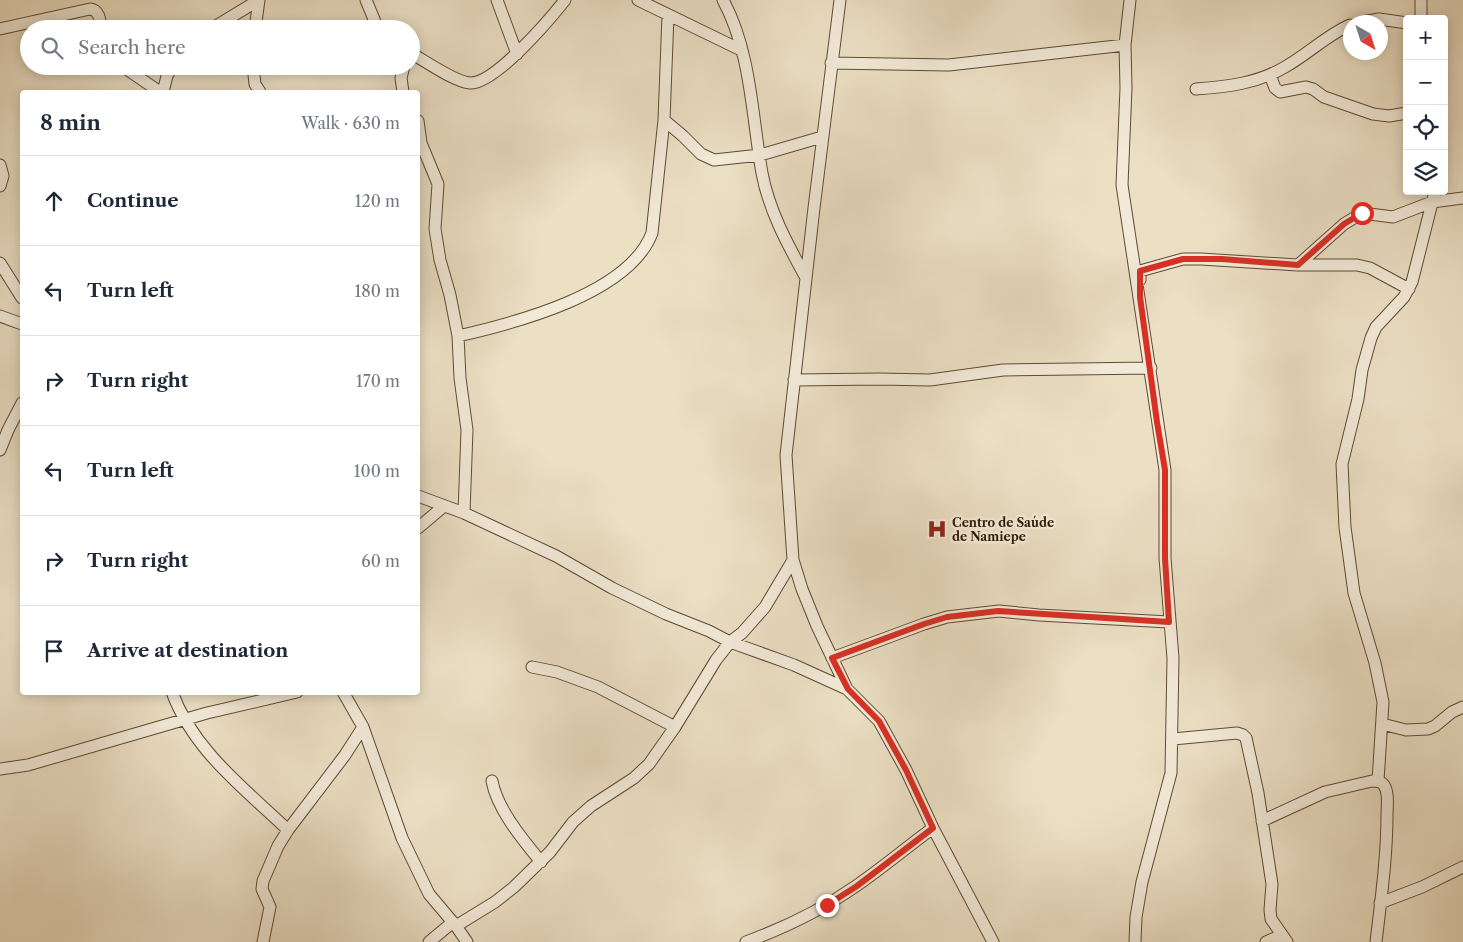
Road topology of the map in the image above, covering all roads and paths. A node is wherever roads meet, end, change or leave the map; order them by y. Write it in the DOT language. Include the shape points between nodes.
graph roads {
  1 [pos="259,0"];
  2 [pos="366,0"];
  3 [pos="496,0"];
  4 [pos="565,0"];
  5 [pos="638,0"];
  6 [pos="723,0"];
  7 [pos="840,0"];
  8 [pos="1130,0"];
  9 [pos="1421,0"];
  10 [pos="668,15"];
  11 [pos="1421,15"];
  12 [pos="40,20"];
  13 [pos="99,20"];
  14 [pos="226,20"];
  15 [pos="256,20"];
  16 [pos="374,20"];
  17 [pos="1388,20"];
  18 [pos="1403,22"];
  19 [pos="20,25"];
  20 [pos="1343,28"];
  21 [pos="0,29"];
  22 [pos="1125,45"];
  23 [pos="741,50"];
  24 [pos="517,54"];
  25 [pos="420,58"];
  26 [pos="831,63"];
  27 [pos="136,75"];
  28 [pos="168,75"];
  29 [pos="254,75"];
  30 [pos="402,75"];
  31 [pos="1270,75"];
  32 [pos="1196,89"];
  33 [pos="159,90"];
  34 [pos="163,90"];
  35 [pos="259,90"];
  36 [pos="403,90"];
  37 [pos="1403,114"];
  38 [pos="664,120"];
  39 [pos="420,137"];
  40 [pos="822,137"];
  41 [pos="760,155"];
  42 [pos="0,165"];
  43 [pos="0,186"];
  44 [pos="1433,197"];
  45 [pos="1463,198"];
  46 [pos="0,263"];
  47 [pos="1298,265"];
  48 [pos="806,278"];
  49 [pos="1409,289"];
  50 [pos="20,295"];
  51 [pos="1140,297"];
  52 [pos="0,316"];
  53 [pos="20,323"];
  54 [pos="458,336"];
  55 [pos="1151,368"];
  56 [pos="794,380"];
  57 [pos="20,407"];
  58 [pos="0,450"];
  59 [pos="420,497"];
  60 [pos="444,506"];
  61 [pos="464,513"];
  62 [pos="420,526"];
  63 [pos="793,560"];
  64 [pos="1169,622"];
  65 [pos="730,642"];
  66 [pos="832,658"];
  67 [pos="532,667"];
  68 [pos="848,689"];
  69 [pos="173,695"];
  70 [pos="284,695"];
  71 [pos="345,695"];
  72 [pos="1463,707"];
  73 [pos="184,719"];
  74 [pos="1382,724"];
  75 [pos="363,727"];
  76 [pos="675,727"];
  77 [pos="1172,739"];
  78 [pos="0,769"];
  79 [pos="492,781"];
  80 [pos="1378,781"];
  81 [pos="1262,820"];
  82 [pos="933,828"];
  83 [pos="288,830"];
  84 [pos="541,862"];
  85 [pos="1463,867"];
  86 [pos="1380,903"];
  87 [pos="455,924"];
  88 [pos="1284,938"];
  89 [pos="263,942"];
  90 [pos="429,942"];
  91 [pos="467,942"];
  92 [pos="746,942"];
  93 [pos="993,942"];
  94 [pos="1135,942"];
  95 [pos="1266,942"];
  96 [pos="1376,942"];
  1 -- 14 [label="street"];
  1 -- 15 [label="street"];
  2 -- 16 [label="street"];
  3 -- 24 [label="street"];
  4 -- 24 [label="street"];
  5 -- 10 [label="street"];
  6 -- 23 [label="street" via="736,27"];
  7 -- 26 [label="street"];
  8 -- 22 [label="street"];
  9 -- 11 [label="street"];
  10 -- 23 [label="street"];
  10 -- 38 [label="street"];
  12 -- 13 [label="street" via="90,9 96,12"];
  17 -- 18 [label="street"];
  19 -- 21 [label="street"];
  20 -- 31 [label="street"];
  22 -- 26 [label="street" via="949,64"];
  22 -- 51 [label="street" via="1122,185"];
  23 -- 41 [label="street"];
  24 -- 25 [label="street" via="486,76 468,83"];
  26 -- 40 [label="street"];
  27 -- 33 [label="street"];
  28 -- 34 [label="street"];
  29 -- 35 [label="street"];
  30 -- 36 [label="street"];
  31 -- 32 [label="street" via="1237,85"];
  31 -- 37 [label="street" via="1280,92 1313,89 1324,97 1373,114"];
  38 -- 41 [label="street" via="707,158"];
  38 -- 54 [label="street" via="652,233 646,248 634,261 587,293 560,306 529,318"];
  39 -- 54 [label="street" via="438,184 435,229"];
  40 -- 41 [label="street"];
  40 -- 48 [label="street"];
  41 -- 48 [label="street" via="771,205"];
  42 -- 43 [label="street" via="3,176"];
  44 -- 45 [label="street"];
  44 -- 47 [label="street" via="1393,217 1362,213 1344,224"];
  44 -- 49 [label="street"];
  46 -- 50 [label="street"];
  47 -- 49 [label="street" via="1364,266"];
  47 -- 51 [label="street" via="1183,259 1140,271"];
  48 -- 56 [label="street"];
  49 -- 74 [label="street" via="1376,327 1371,338 1342,464 1345,526 1354,593 1379,679"];
  51 -- 55 [label="street"];
  52 -- 53 [label="street"];
  54 -- 61 [label="street" via="467,430"];
  55 -- 56 [label="street" via="1003,370 923,380"];
  55 -- 64 [label="street" via="1165,470"];
  56 -- 63 [label="street" via="786,455"];
  57 -- 58 [label="street"];
  59 -- 60 [label="street"];
  60 -- 61 [label="street"];
  60 -- 62 [label="street"];
  61 -- 65 [label="street" via="556,556 612,588"];
  63 -- 65 [label="street" via="765,606"];
  63 -- 66 [label="street"];
  64 -- 66 [label="street" via="998,611 947,617"];
  64 -- 77 [label="street" via="1173,658"];
  65 -- 68 [label="street"];
  65 -- 76 [label="street" via="705,676"];
  66 -- 68 [label="street"];
  67 -- 76 [label="street" via="598,686"];
  68 -- 82 [label="street" via="879,721"];
  69 -- 73 [label="street"];
  70 -- 73 [label="street"];
  71 -- 75 [label="street"];
  72 -- 74 [label="street" via="1428,729 1406,730"];
  73 -- 78 [label="street" via="36,762"];
  73 -- 83 [label="street" via="215,761"];
  74 -- 80 [label="street"];
  75 -- 83 [label="street"];
  75 -- 87 [label="street" via="402,838 429,894"];
  76 -- 84 [label="street" via="649,764 573,822"];
  77 -- 81 [label="street" via="1243,735"];
  77 -- 94 [label="street" via="1171,773 1142,882"];
  79 -- 84 [label="street" via="501,807"];
  80 -- 81 [label="street" via="1325,792"];
  80 -- 86 [label="street" via="1384,786 1387,802 1386,860"];
  81 -- 88 [label="street" via="1272,884 1270,910"];
  82 -- 92 [label="street" via="827,905"];
  82 -- 93 [label="street"];
  83 -- 89 [label="street" via="263,881 263,894 270,907"];
  84 -- 87 [label="street" via="495,902"];
  85 -- 86 [label="street" via="1422,888"];
  86 -- 96 [label="street"];
  87 -- 90 [label="street"];
  87 -- 91 [label="street"];
  88 -- 95 [label="street"];
}
